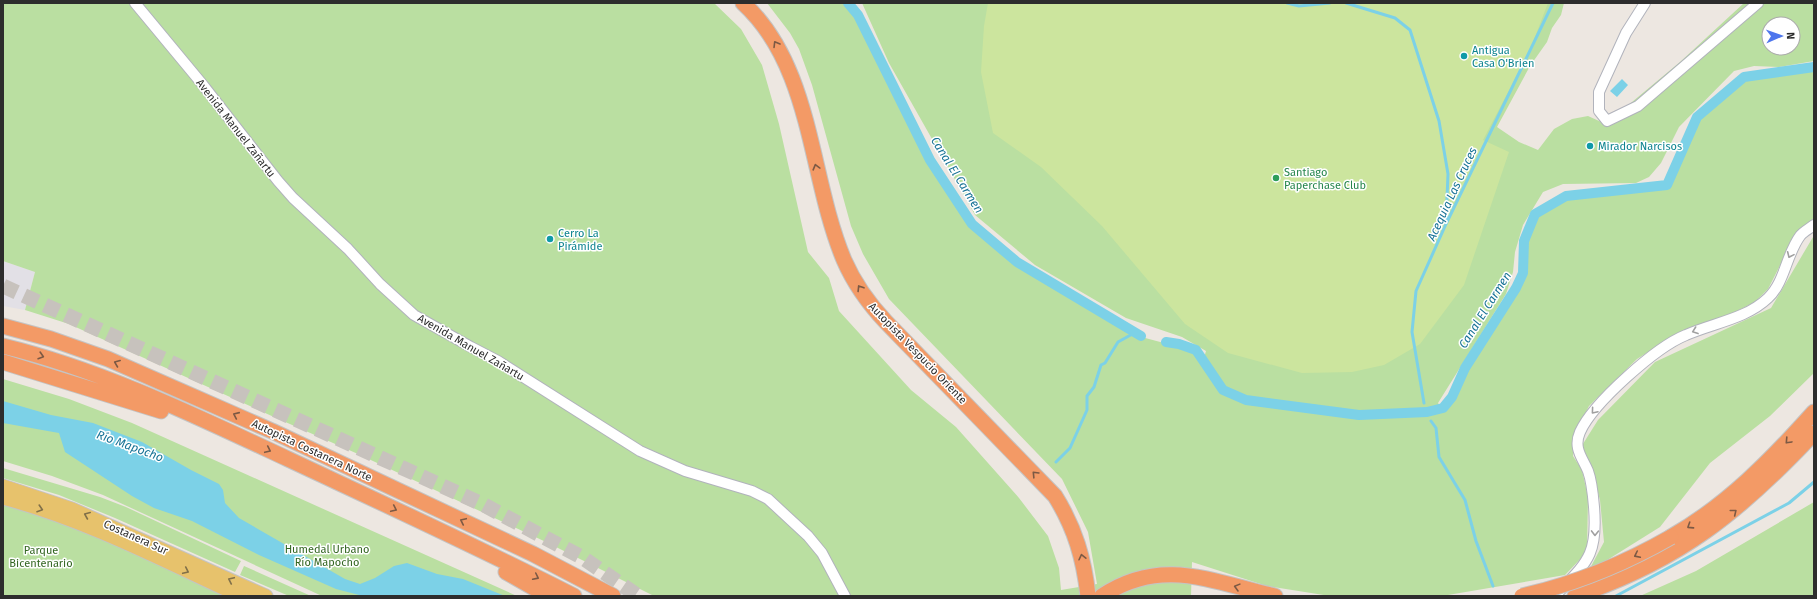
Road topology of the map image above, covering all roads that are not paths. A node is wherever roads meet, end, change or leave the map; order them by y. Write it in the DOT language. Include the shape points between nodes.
graph roads {
  1 [pos="134,3"];
  2 [pos="743,3"];
  3 [pos="1645,3"];
  4 [pos="1758,3"];
  5 [pos="1814,225"];
  6 [pos="3,326"];
  7 [pos="3,346"];
  8 [pos="3,362"];
  9 [pos="1814,412"];
  10 [pos="208,422"];
  11 [pos="1814,433"];
  12 [pos="3,486"];
  13 [pos="3,498"];
  14 [pos="450,535"];
  15 [pos="1675,544"];
  16 [pos="579,577"];
  17 [pos="240,596"];
  18 [pos="266,596"];
  19 [pos="548,596"];
  20 [pos="574,596"];
  21 [pos="613,596"];
  22 [pos="623,596"];
  23 [pos="845,596"];
  24 [pos="1088,596"];
  25 [pos="1102,596"];
  26 [pos="1275,596"];
  27 [pos="1522,596"];
  28 [pos="1555,596"];
  29 [pos="1575,596"];
  1 -- 23 [label="street, Avenida Manuel Zañartu" via="293,198 414,315 498,361 640,451 685,471 752,491 768,499 794,521 822,553"];
  24 -- 2 [label="highway, Autopista Vespucio Oriente, one-way" via="1079,544 1055,496 886,322 865,297 849,270 829,214 788,69 768,31"];
  3 -- 4 [label="street" via="1626,33 1599,92 1599,111 1607,120 1638,106"];
  5 -- 28 [label="street, one-way" via="1800,236 1769,298 1739,317 1685,335 1664,346 1652,354 1592,412 1577,441 1579,455 1588,470 1591,482 1595,541 1585,563"];
  16 -- 6 [label="highway, Autopista Costanera Norte, one-way" via="286,437 124,366 57,341"];
  7 -- 10 [label="highway, Autopista Costanera Norte, one-way" via="79,369"];
  8 -- 10 [label="highway" via="146,407"];
  9 -- 15 [label="highway, one-way" via="1745,484"];
  10 -- 14 [label="highway, Autopista Costanera Norte, one-way"];
  15 -- 11 [label="highway, one-way" via="1713,528 1746,501"];
  18 -- 12 [label="main road, Costanera Sur, one-way" via="72,509"];
  13 -- 17 [label="main road, Costanera Sur, one-way" via="80,524"];
  14 -- 19 [label="highway"];
  14 -- 20 [label="highway, Autopista Costanera Norte, one-way"];
  15 -- 27 [label="highway, one-way, bridge" via="1565,584"];
  15 -- 29 [label="highway" via="1629,575"];
  16 -- 21 [label="highway, Autopista Costanera Norte"];
  16 -- 22 [label="highway"];
  26 -- 25 [label="highway, one-way" via="1186,574 1150,576 1119,586"];
}
